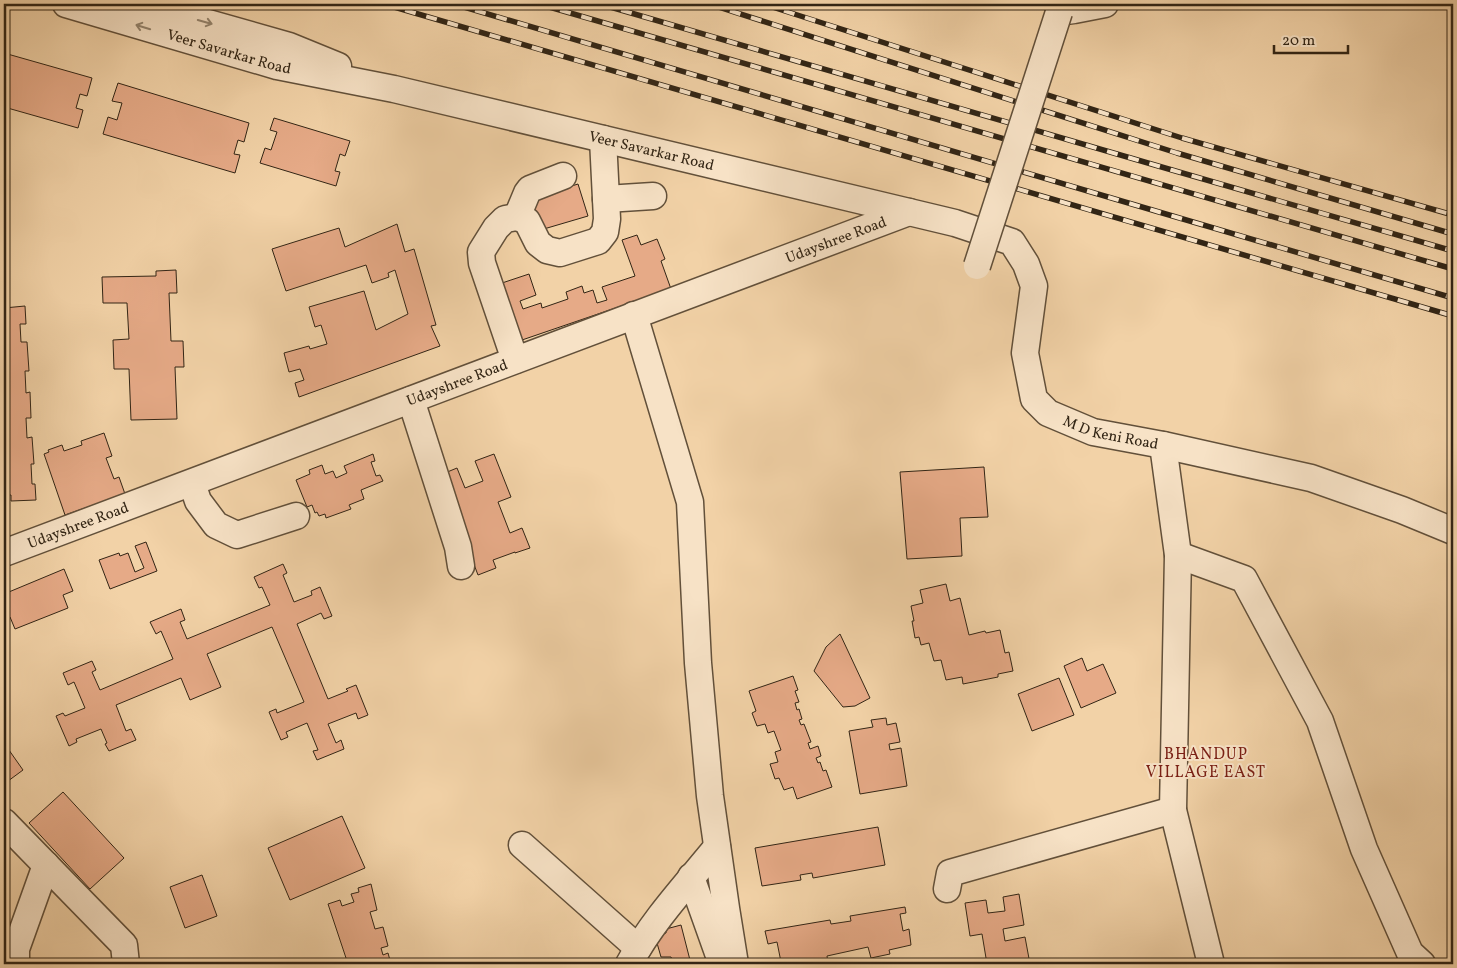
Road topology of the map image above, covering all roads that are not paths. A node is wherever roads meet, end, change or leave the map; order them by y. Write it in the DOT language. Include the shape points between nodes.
graph roads {
  1 [pos="66,4"];
  2 [pos="141,4"];
  3 [pos="1105,4"];
  4 [pos="394,89"];
  5 [pos="603,139"];
  6 [pos="564,176"];
  7 [pos="653,196"];
  8 [pos="606,199"];
  9 [pos="909,212"];
  10 [pos="518,217"];
  11 [pos="977,266"];
  12 [pos="634,315"];
  13 [pos="515,360"];
  14 [pos="412,400"];
  15 [pos="1163,445"];
  16 [pos="192,482"];
  17 [pos="296,516"];
  18 [pos="1453,531"];
  19 [pos="4,553"];
  20 [pos="1178,555"];
  21 [pos="461,566"];
  22 [pos="1173,810"];
  23 [pos="4,822"];
  24 [pos="522,845"];
  25 [pos="717,847"];
  26 [pos="46,865"];
  27 [pos="691,876"];
  28 [pos="947,889"];
  29 [pos="634,956"];
  30 [pos="16,964"];
  31 [pos="126,964"];
  32 [pos="722,964"];
  33 [pos="735,964"];
  34 [pos="1211,964"];
  35 [pos="1422,964"];
  4 -- 1 [label="street, Veer Savarkar Road, one-way" via="277,66"];
  2 -- 4 [label="street, Veer Savarkar Road, one-way" via="289,46"];
  3 -- 11 [label="street, bridge" via="1059,12"];
  4 -- 5 [label="street, Veer Savarkar Road"];
  5 -- 8 [label="street"];
  5 -- 9 [label="street, Veer Savarkar Road"];
  6 -- 10 [label="street" via="530,189"];
  7 -- 8 [label="street"];
  8 -- 10 [label="street" via="605,232 598,241 560,253 547,250 538,243 526,222"];
  9 -- 12 [label="street, Udayshree Road"];
  9 -- 15 [label="street, M D Keni Road" via="1012,242 1026,264 1034,286 1025,353 1034,400 1048,414 1093,432"];
  10 -- 13 [label="street" via="505,218 481,252"];
  12 -- 13 [label="street, Udayshree Road"];
  12 -- 25 [label="street" via="690,502 698,663"];
  13 -- 14 [label="street, Udayshree Road"];
  14 -- 16 [label="street, Udayshree Road"];
  14 -- 21 [label="street"];
  15 -- 18 [label="street, M D Keni Road" via="1311,478"];
  15 -- 20 [label="street"];
  16 -- 17 [label="street" via="198,501 216,525 237,535"];
  16 -- 19 [label="street, Udayshree Road"];
  20 -- 22 [label="street"];
  20 -- 35 [label="street" via="1244,579 1320,721 1364,848 1410,953"];
  22 -- 28 [label="street" via="950,873"];
  22 -- 34 [label="street"];
  23 -- 26 [label="street"];
  24 -- 29 [label="street"];
  25 -- 27 [label="street"];
  25 -- 33 [label="street"];
  26 -- 30 [label="street" via="16,949"];
  26 -- 31 [label="street" via="124,945"];
  27 -- 29 [label="street"];
  27 -- 32 [label="street"];
}
